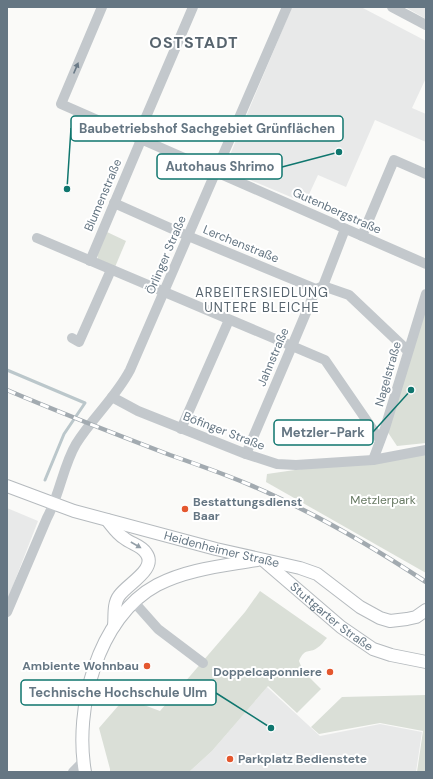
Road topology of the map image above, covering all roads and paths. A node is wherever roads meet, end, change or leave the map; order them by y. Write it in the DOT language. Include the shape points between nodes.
graph roads {
  1 [pos="102,7"];
  2 [pos="193,7"];
  3 [pos="287,7"];
  4 [pos="392,7"];
  5 [pos="426,25"];
  6 [pos="139,139"];
  7 [pos="216,172"];
  8 [pos="426,174"];
  9 [pos="114,203"];
  10 [pos="345,229"];
  11 [pos="188,236"];
  12 [pos="362,236"];
  13 [pos="37,238"];
  14 [pos="90,260"];
  15 [pos="426,264"];
  16 [pos="111,270"];
  17 [pos="319,287"];
  18 [pos="164,292"];
  19 [pos="426,294"];
  20 [pos="229,320"];
  21 [pos="72,338"];
  22 [pos="292,346"];
  23 [pos="408,351"];
  24 [pos="112,397"];
  25 [pos="181,429"];
  26 [pos="380,440"];
  27 [pos="426,450"];
  28 [pos="246,454"];
  29 [pos="373,460"];
  30 [pos="7,486"];
  31 [pos="54,504"];
  32 [pos="107,520"];
  33 [pos="262,559"];
  34 [pos="134,602"];
  35 [pos="426,610"];
  36 [pos="7,612"];
  37 [pos="114,626"];
  38 [pos="426,662"];
  39 [pos="203,663"];
  40 [pos="84,767"];
  41 [pos="73,772"];
  6 -- 1 [label="street, Gutenbergstraße, one-way" via="61,104"];
  2 -- 6 [label="street, Blumenstraße"];
  3 -- 7 [label="street, Örlinger Straße"];
  4 -- 5 [label="street"];
  6 -- 7 [label="street, Gutenbergstraße"];
  6 -- 9 [label="street, Blumenstraße"];
  7 -- 10 [label="street, Gutenbergstraße"];
  7 -- 11 [label="street, Örlinger Straße"];
  8 -- 12 [label="street" via="394,160"];
  9 -- 11 [label="street, Lerchenstraße"];
  9 -- 14 [label="street, Blumenstraße"];
  10 -- 12 [label="street, Gutenbergstraße"];
  10 -- 17 [label="street, Jahnstraße"];
  11 -- 17 [label="street, Lerchenstraße"];
  11 -- 18 [label="street, Örlinger Straße"];
  12 -- 15 [label="street, Gutenbergstraße"];
  13 -- 14 [label="street"];
  14 -- 16 [label="street"];
  16 -- 18 [label="street"];
  16 -- 21 [label="street" via="79,342"];
  17 -- 22 [label="street, Jahnstraße"];
  17 -- 23 [label="street, Lerchenstraße" via="349,295"];
  18 -- 20 [label="street"];
  18 -- 24 [label="street, Örlinger Straße" via="130,370"];
  19 -- 23 [label="street, Nagelstraße"];
  20 -- 22 [label="street"];
  20 -- 25 [label="street"];
  22 -- 26 [label="street" via="325,360"];
  22 -- 28 [label="street, Jahnstraße"];
  23 -- 26 [label="street, Nagelstraße"];
  24 -- 25 [label="street, Böfinger Straße"];
  24 -- 31 [label="street, Örlinger Straße" via="74,448"];
  25 -- 28 [label="street, Böfinger Straße"];
  26 -- 29 [label="street, Nagelstraße"];
  27 -- 29 [label="street, Böfinger Straße"];
  28 -- 29 [label="street, Böfinger Straße" via="277,464 296,465"];
  30 -- 31 [label="main road, Heidenheimer Straße"];
  31 -- 32 [label="main road, Heidenheimer Straße"];
  31 -- 36 [label="street, Örlinger Straße"];
  32 -- 33 [label="main road, Heidenheimer Straße"];
  32 -- 37 [label="main road, one-way" via="124,539 142,548 149,559 148,568 119,595"];
  33 -- 34 [label="main road" via="205,569 173,578 157,585"];
  33 -- 35 [label="main road, Heidenheimer Straße" via="317,574 360,608 380,618 407,619 416,617"];
  33 -- 38 [label="main road, Stuttgarter Straße" via="347,631 373,649"];
  34 -- 37 [label="main road"];
  34 -- 39 [label="street" via="158,629"];
  37 -- 40 [label="main road" via="98,658 88,687 82,726"];
  40 -- 41 [label="street"];
}
